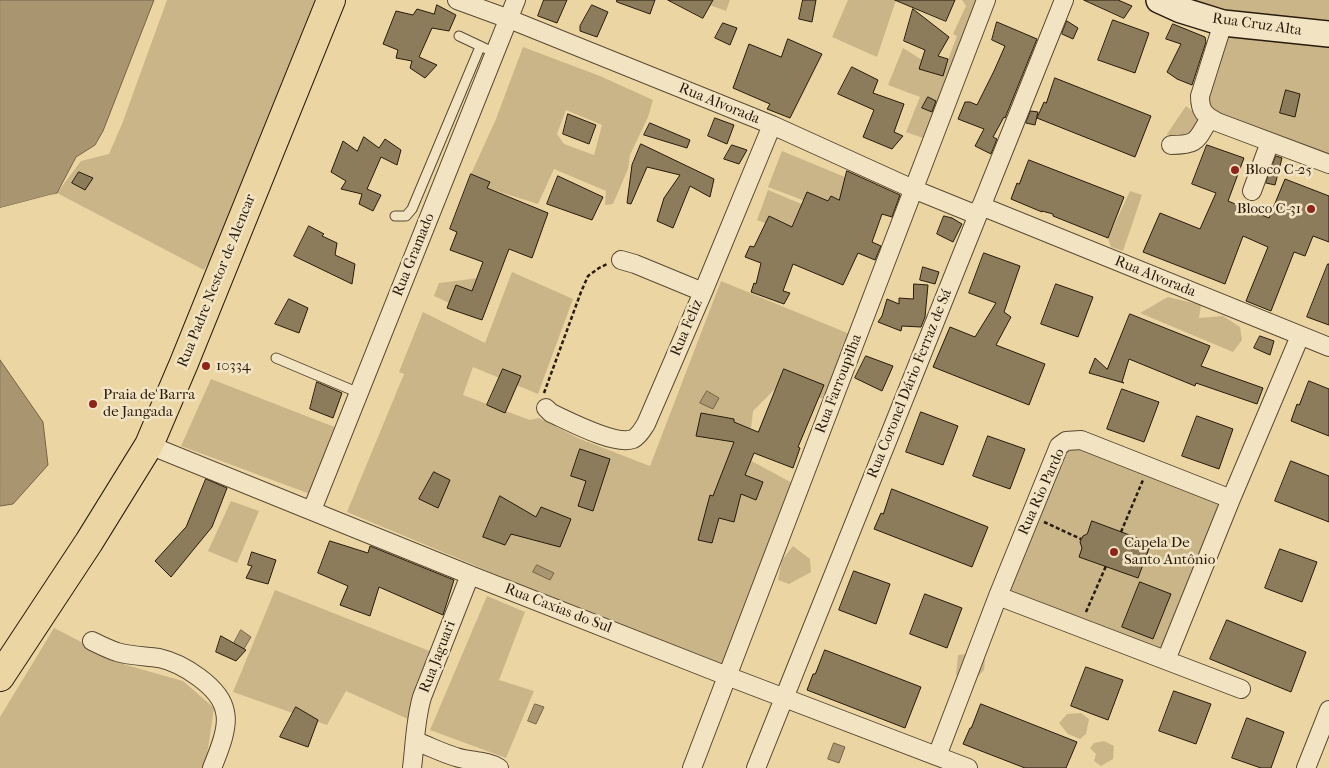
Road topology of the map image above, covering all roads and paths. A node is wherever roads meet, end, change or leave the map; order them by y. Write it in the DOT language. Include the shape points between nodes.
graph roads {
  1 [pos="331,0"];
  2 [pos="458,0"];
  3 [pos="516,0"];
  4 [pos="986,0"];
  5 [pos="1064,0"];
  6 [pos="1159,0"];
  7 [pos="509,19"];
  8 [pos="1223,23"];
  9 [pos="1329,34"];
  10 [pos="458,36"];
  11 [pos="487,50"];
  12 [pos="1210,118"];
  13 [pos="772,125"];
  14 [pos="1270,142"];
  15 [pos="1171,145"];
  16 [pos="1329,164"];
  17 [pos="913,190"];
  18 [pos="1252,190"];
  19 [pos="979,211"];
  20 [pos="395,216"];
  21 [pos="621,260"];
  22 [pos="703,292"];
  23 [pos="1300,336"];
  24 [pos="1329,347"];
  25 [pos="276,358"];
  26 [pos="359,393"];
  27 [pos="546,408"];
  28 [pos="149,446"];
  29 [pos="1149,466"];
  30 [pos="1230,499"];
  31 [pos="312,510"];
  32 [pos="1030,516"];
  33 [pos="1121,532"];
  34 [pos="1081,539"];
  35 [pos="1106,566"];
  36 [pos="470,575"];
  37 [pos="998,596"];
  38 [pos="1079,627"];
  39 [pos="92,641"];
  40 [pos="1166,660"];
  41 [pos="727,676"];
  42 [pos="0,677"];
  43 [pos="1241,689"];
  44 [pos="784,698"];
  45 [pos="1329,710"];
  46 [pos="415,741"];
  47 [pos="937,756"];
  48 [pos="212,768"];
  49 [pos="412,768"];
  50 [pos="499,768"];
  51 [pos="692,768"];
  52 [pos="756,768"];
  53 [pos="968,768"];
  54 [pos="1306,768"];
  1 -- 28 [label="main road, Rua Padre Nestor de Alencar"];
  2 -- 7 [label="street, Rua Alvorada"];
  3 -- 7 [label="street, Rua Gramado"];
  4 -- 17 [label="street, Rua Farroupilha"];
  5 -- 19 [label="street, Rua Coronel Dário Ferraz de Sá"];
  6 -- 8 [label="main road, Rua Cruz Alta"];
  7 -- 11 [label="street, Rua Gramado"];
  7 -- 13 [label="street, Rua Alvorada"];
  8 -- 9 [label="main road, Rua Cruz Alta"];
  8 -- 12 [label="street" via="1200,96 1200,105"];
  10 -- 11 [label="lane"];
  11 -- 20 [label="lane" via="412,209 406,216"];
  11 -- 26 [label="street, Rua Gramado"];
  12 -- 14 [label="street"];
  12 -- 15 [label="street" via="1196,140 1187,145"];
  13 -- 17 [label="street, Rua Alvorada"];
  13 -- 22 [label="street, Rua Feliz"];
  14 -- 16 [label="street"];
  14 -- 18 [label="street"];
  17 -- 19 [label="street, Rua Alvorada"];
  17 -- 41 [label="street, Rua Farroupilha"];
  19 -- 23 [label="street, Rua Alvorada"];
  19 -- 44 [label="street, Rua Coronel Dário Ferraz de Sá"];
  21 -- 22 [label="street"];
  21 -- 27 [label="path" via="588,276 544,395 542,403"];
  22 -- 27 [label="street, Rua Feliz" via="638,436 624,441 611,439 551,414"];
  23 -- 24 [label="street, Rua Alvorada"];
  23 -- 30 [label="street"];
  25 -- 26 [label="lane"];
  26 -- 31 [label="street, Rua Gramado"];
  28 -- 31 [label="street, Rua Caxias do Sul"];
  28 -- 42 [label="main road, Rua Padre Nestor de Alencar"];
  29 -- 30 [label="street, Rua Rio Pardo"];
  29 -- 32 [label="street, Rua Rio Pardo" via="1081,440 1066,441 1059,446"];
  29 -- 33 [label="path"];
  30 -- 40 [label="street"];
  31 -- 36 [label="street, Rua Caxias do Sul"];
  32 -- 34 [label="path"];
  32 -- 37 [label="street, Rua Rio Pardo"];
  35 -- 38 [label="path"];
  36 -- 41 [label="street, Rua Caxias do Sul"];
  36 -- 46 [label="street, Rua Jaguari" via="417,712"];
  37 -- 38 [label="street"];
  37 -- 47 [label="street, Rua Rio Pardo"];
  38 -- 40 [label="street"];
  39 -- 48 [label="street" via="115,652 160,658 178,665 219,695 226,712 225,723"];
  40 -- 43 [label="street"];
  41 -- 44 [label="street, Rua Caxias do Sul"];
  41 -- 51 [label="street, Rua Farroupilha"];
  44 -- 47 [label="street, Rua Caxias do Sul"];
  44 -- 52 [label="street, Rua Coronel Dário Ferraz de Sá"];
  45 -- 54 [label="street"];
  46 -- 49 [label="street, Rua Jaguari"];
  46 -- 50 [label="street" via="455,757"];
  47 -- 53 [label="street, Rua Caxias do Sul"];
}
